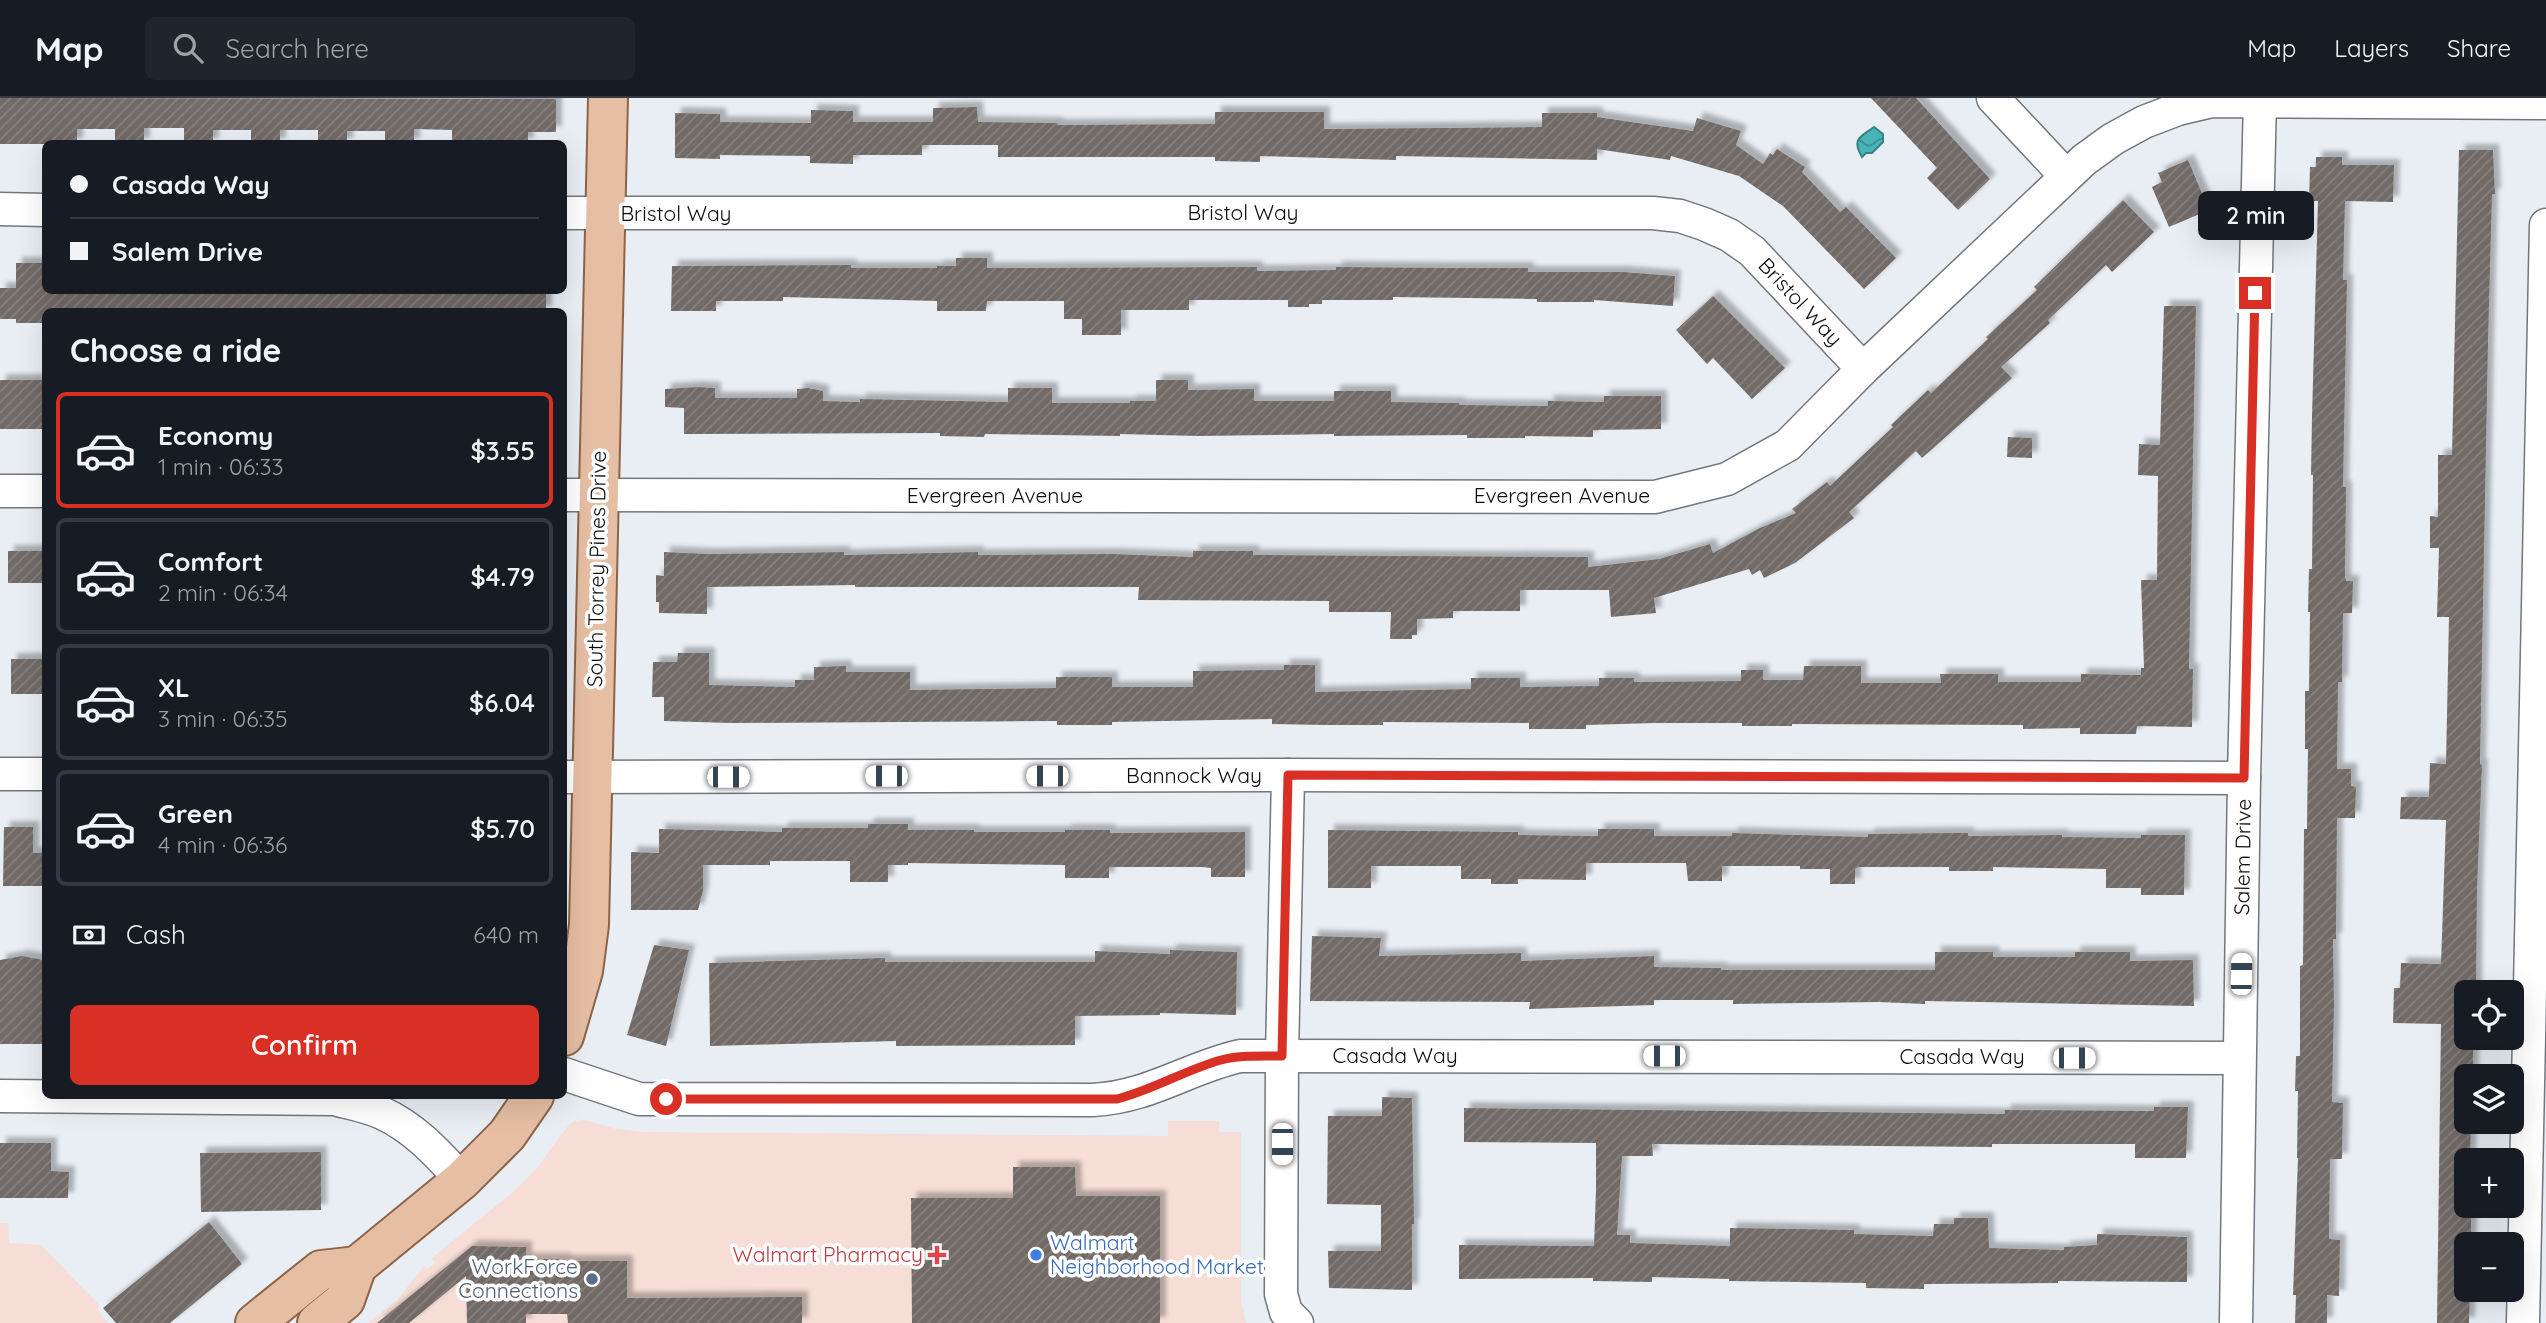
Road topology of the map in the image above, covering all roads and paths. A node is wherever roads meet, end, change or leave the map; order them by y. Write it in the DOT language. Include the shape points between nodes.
graph roads {
  1 [pos="608,98"];
  2 [pos="1993,98"];
  3 [pos="2260,99"];
  4 [pos="2546,103"];
  5 [pos="2065,175"];
  6 [pos="0,209"];
  7 [pos="42,209"];
  8 [pos="567,213"];
  9 [pos="605,214"];
  10 [pos="2546,225"];
  11 [pos="1863,369"];
  12 [pos="0,491"];
  13 [pos="42,491"];
  14 [pos="581,495"];
  15 [pos="0,774"];
  16 [pos="42,774"];
  17 [pos="1288,775"];
  18 [pos="578,777"];
  19 [pos="2244,778"];
  20 [pos="567,1026"];
  21 [pos="1282,1056"];
  22 [pos="2239,1058"];
  23 [pos="567,1074"];
  24 [pos="0,1096"];
  25 [pos="42,1096"];
  26 [pos="334,1099"];
  27 [pos="532,1099"];
  28 [pos="462,1180"];
  29 [pos="356,1266"];
  30 [pos="296,1290"];
  31 [pos="1295,1322"];
  32 [pos="255,1323"];
  33 [pos="270,1323"];
  34 [pos="317,1323"];
  35 [pos="2236,1323"];
  36 [pos="2523,1323"];
  1 -- 9 [label="main road, South Torrey Pines Drive"];
  2 -- 5 [label="street"];
  3 -- 4 [label="street, Evergreen Avenue"];
  3 -- 5 [label="street, Evergreen Avenue" via="2212,101 2156,117 2113,139"];
  3 -- 19 [label="street, Salem Drive"];
  5 -- 11 [label="street, Evergreen Avenue"];
  6 -- 7 [label="street"];
  8 -- 9 [label="street, Bristol Way"];
  9 -- 11 [label="street, Bristol Way" via="1667,214 1704,224 1752,251"];
  9 -- 14 [label="main road, South Torrey Pines Drive"];
  10 -- 36 [label="street"];
  11 -- 14 [label="street, Evergreen Avenue" via="1788,445 1727,480 1655,497"];
  12 -- 13 [label="street"];
  14 -- 18 [label="main road, South Torrey Pines Drive"];
  15 -- 16 [label="street"];
  17 -- 18 [label="street, Bannock Way"];
  17 -- 19 [label="street, Bannock Way"];
  17 -- 21 [label="street"];
  18 -- 20 [label="main road, South Torrey Pines Drive" via="589,925 583,971"];
  19 -- 22 [label="street, Salem Drive"];
  21 -- 22 [label="street, Casada Way"];
  21 -- 23 [label="street, Casada Way" via="1218,1061 1139,1093 1093,1100 639,1099"];
  21 -- 31 [label="street" via="1281,1294 1286,1312"];
  22 -- 35 [label="street, Salem Drive"];
  24 -- 25 [label="street"];
  26 -- 28 [label="street" via="380,1111 408,1128"];
  27 -- 28 [label="main road" via="507,1135"];
  28 -- 29 [label="main road"];
  29 -- 30 [label="main road" via="321,1270"];
  29 -- 34 [label="main road" via="345,1300"];
  30 -- 32 [label="main road"];
  30 -- 33 [label="main road"];
}
